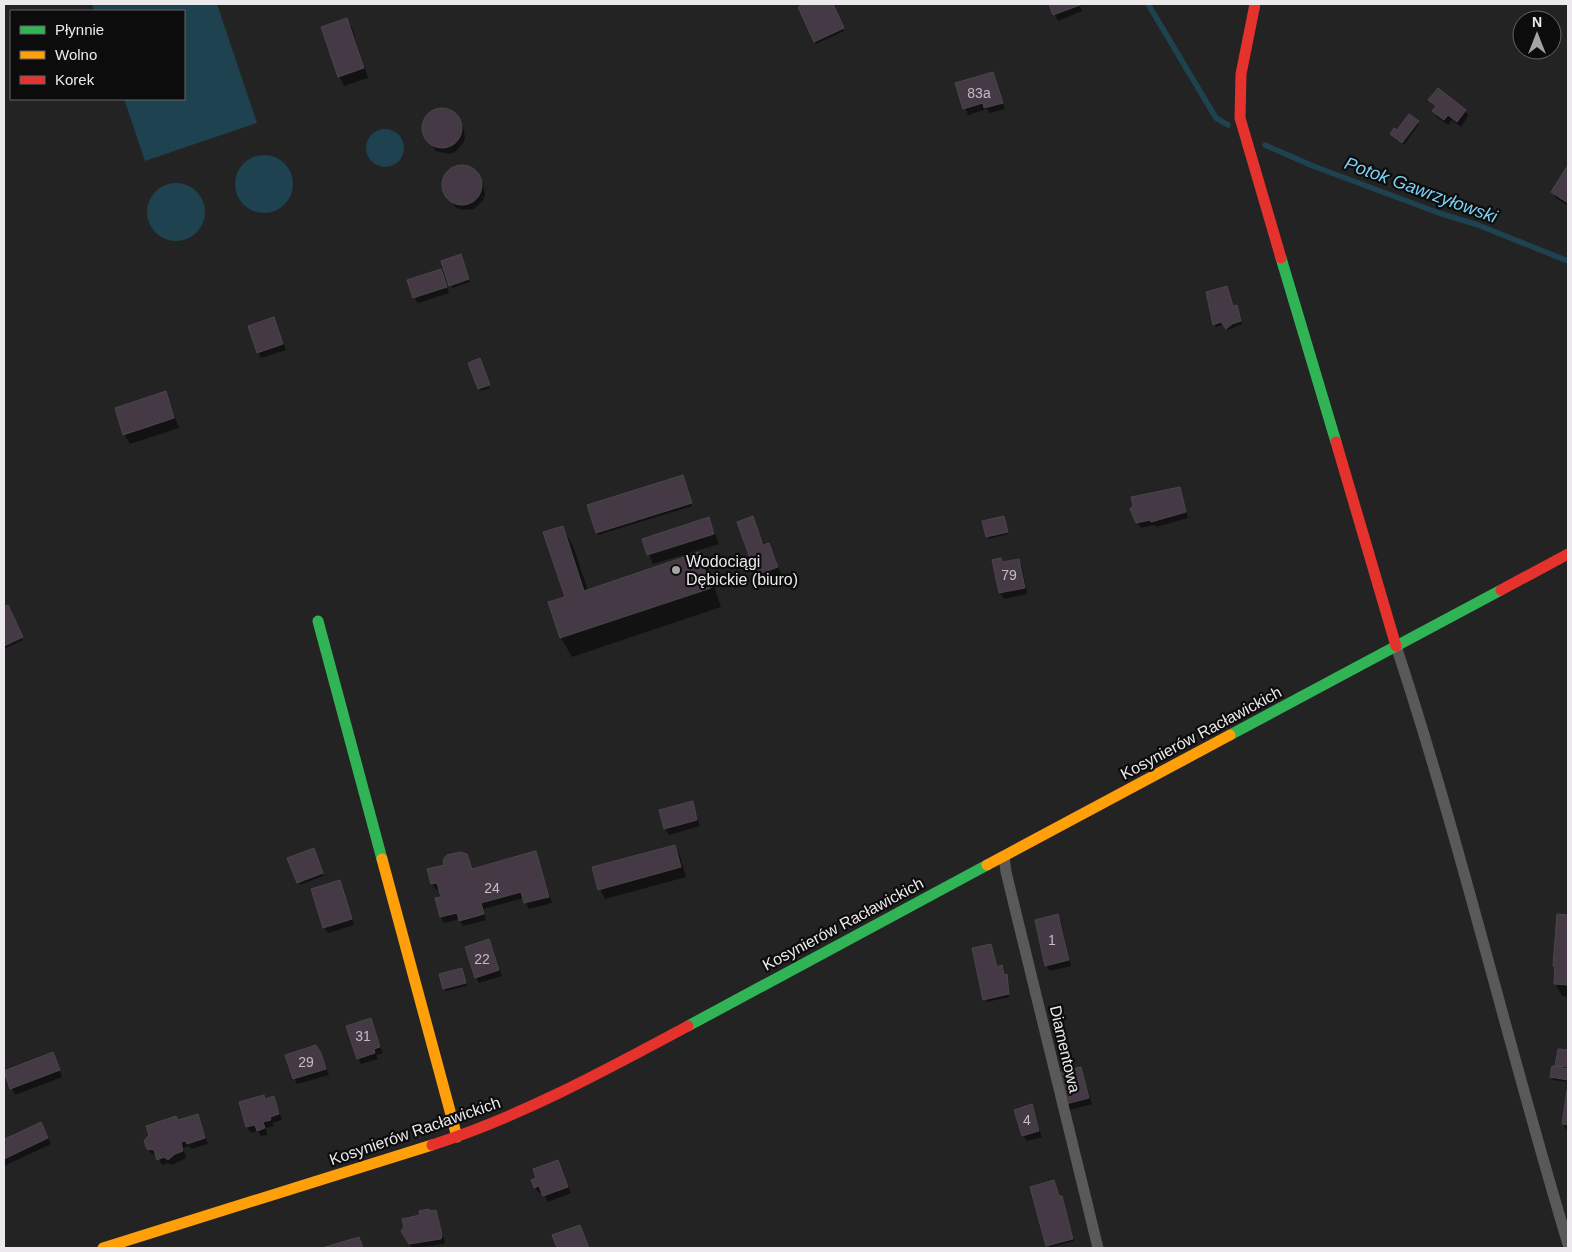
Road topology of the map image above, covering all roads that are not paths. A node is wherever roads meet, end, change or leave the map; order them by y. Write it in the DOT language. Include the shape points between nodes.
graph roads {
  1 [pos="1256,4"];
  2 [pos="1568,554"];
  3 [pos="318,621"];
  4 [pos="1396,646"];
  5 [pos="1004,857"];
  6 [pos="457,1137"];
  7 [pos="1568,1244"];
  8 [pos="102,1248"];
  9 [pos="1098,1248"];
  1 -- 4 [label="street" via="1242,58 1238,90 1240,118"];
  2 -- 4 [label="street, Kosynierów Racławickich"];
  3 -- 6 [label="street"];
  4 -- 5 [label="street, Kosynierów Racławickich"];
  4 -- 7 [label="lane"];
  5 -- 6 [label="street, Kosynierów Racławickich" via="557,1096"];
  5 -- 9 [label="lane, Diamentowa"];
  6 -- 8 [label="street, Kosynierów Racławickich"];
}
